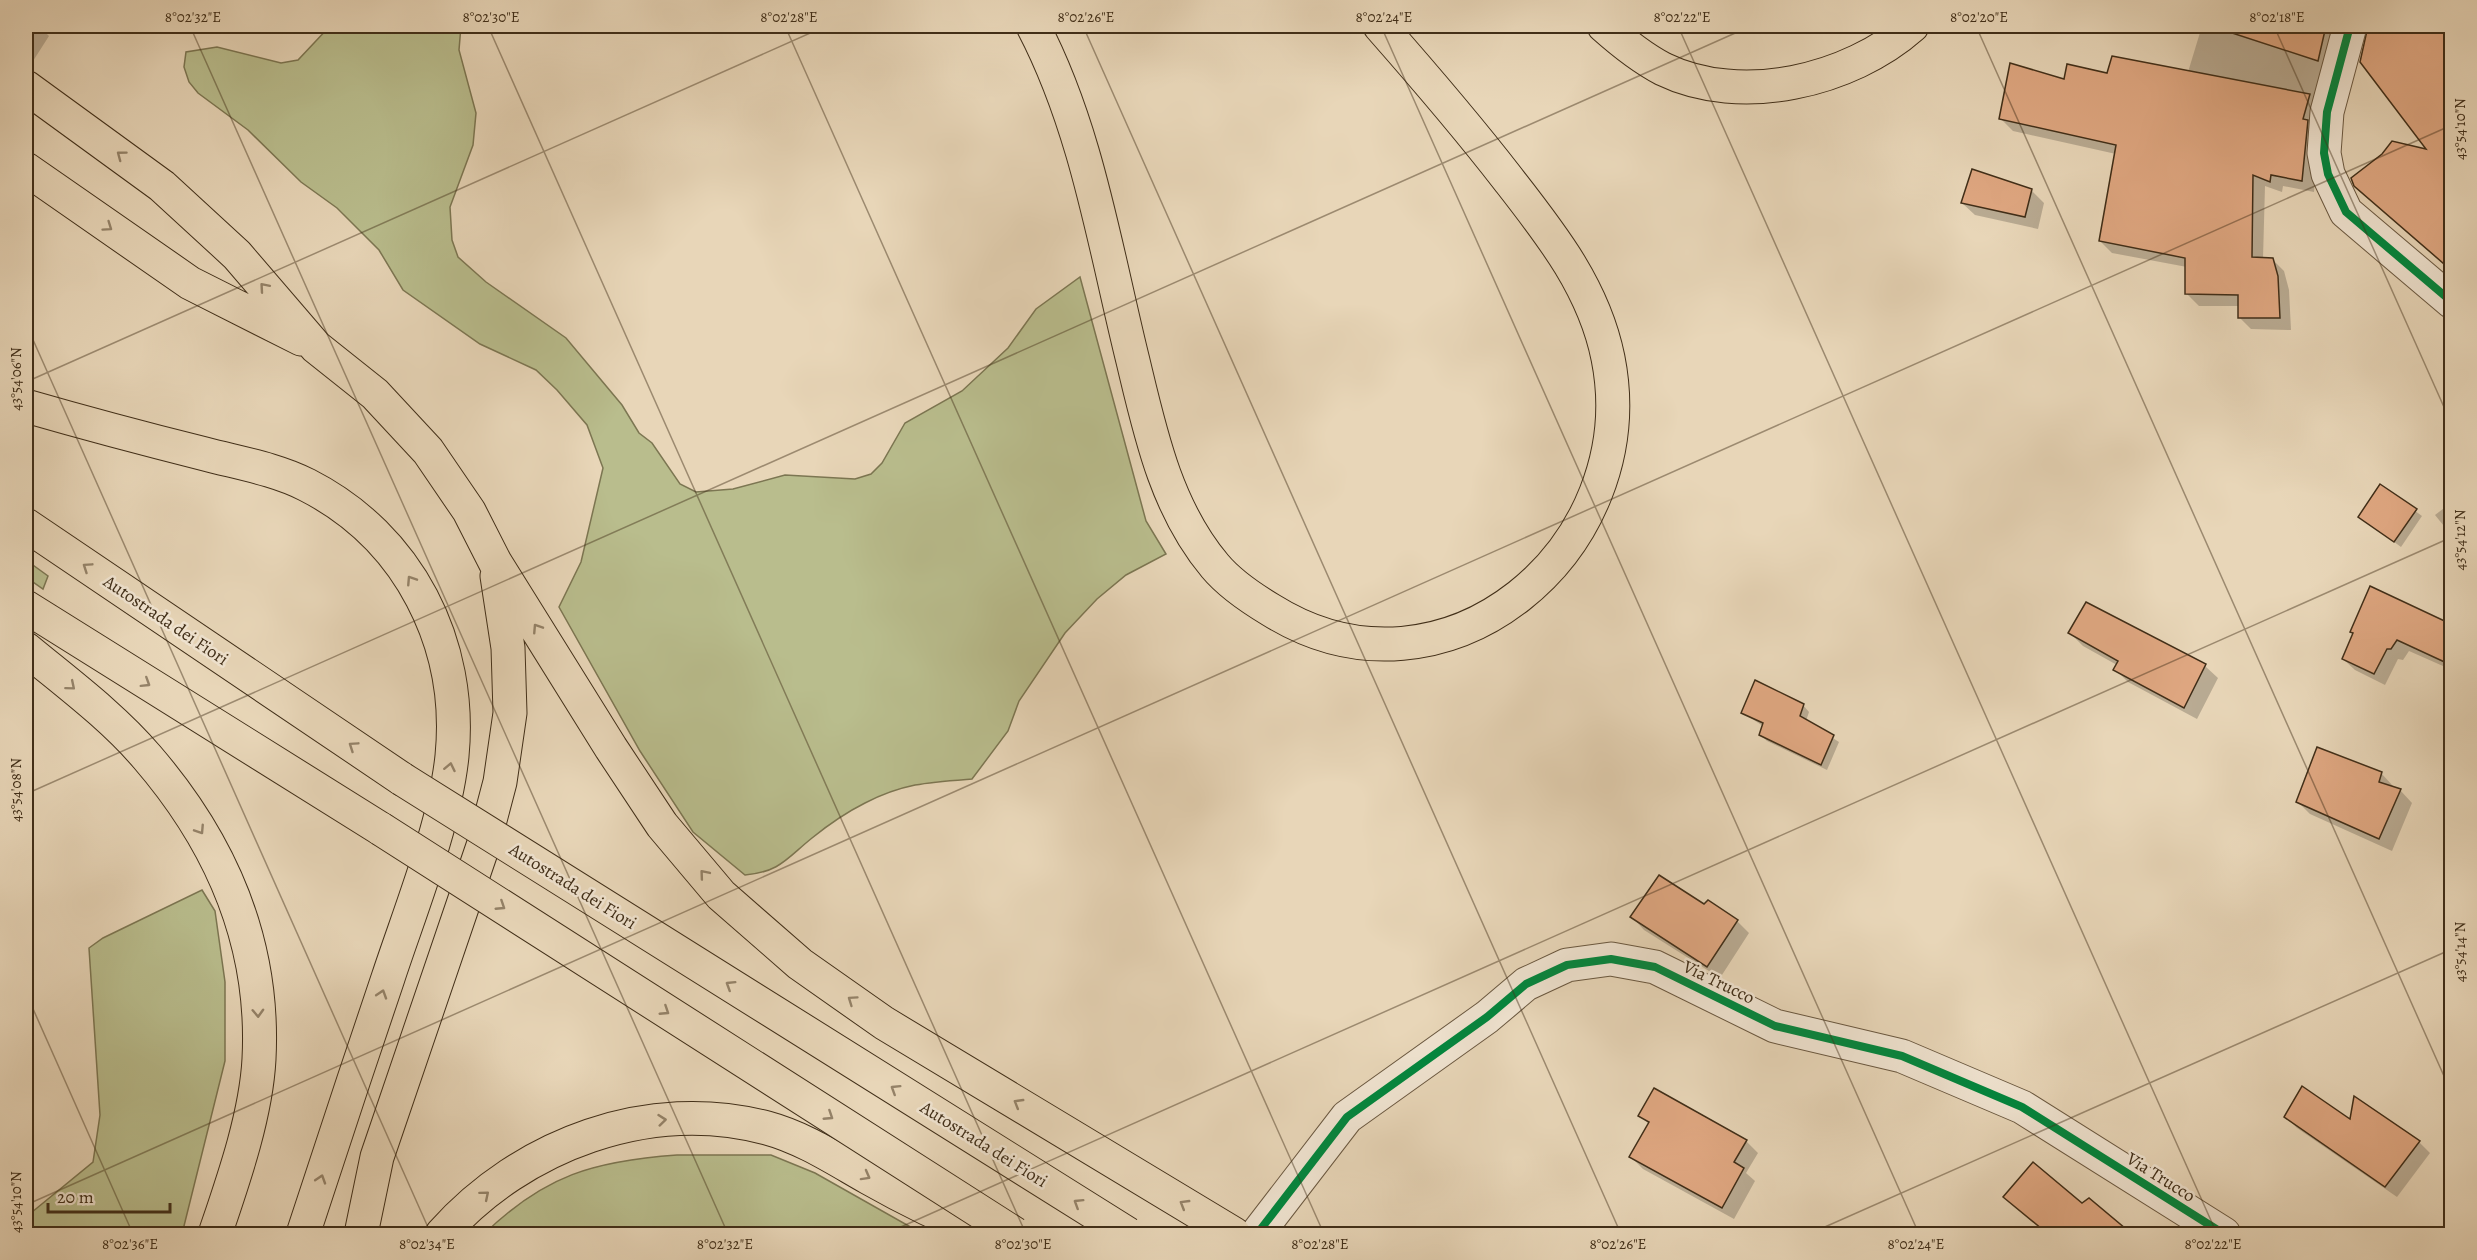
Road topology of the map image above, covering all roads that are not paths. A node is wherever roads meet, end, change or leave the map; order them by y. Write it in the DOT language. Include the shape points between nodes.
graph roads {
  1 [pos="1033,26"];
  2 [pos="1380,26"];
  3 [pos="1604,26"];
  4 [pos="1912,26"];
  5 [pos="2350,26"];
  6 [pos="26,87"];
  7 [pos="26,169"];
  8 [pos="2451,302"];
  9 [pos="316,347"];
  10 [pos="26,406"];
  11 [pos="26,525"];
  12 [pos="495,562"];
  13 [pos="26,607"];
  14 [pos="26,649"];
  15 [pos="215,1234"];
  16 [pos="303,1234"];
  17 [pos="361,1234"];
  18 [pos="442,1234"];
  19 [pos="984,1234"];
  20 [pos="1015,1234"];
  21 [pos="1128,1234"];
  22 [pos="1234,1234"];
  23 [pos="1257,1234"];
  24 [pos="2224,1234"];
  1 -- 2 [label="highway" via="1056,70 1077,134 1153,442 1174,500 1216,567 1250,597 1294,625 1366,644 1412,643 1488,620 1545,575 1596,492 1609,449 1613,403 1608,359 1597,318 1577,274 1551,234 1454,110"];
  3 -- 4 [label="highway" via="1665,70 1742,87 1816,76 1855,63"];
  5 -- 8 [label="street" via="2327,112 2324,153 2328,174 2346,212"];
  9 -- 6 [label="highway, one-way" via="237,255 162,186"];
  7 -- 9 [label="highway, one-way" via="190,283"];
  9 -- 12 [label="highway" via="375,394 428,451 469,511"];
  16 -- 10 [label="highway, one-way" via="422,874 449,769 454,713 435,622 413,582 383,541 341,504 305,484"];
  21 -- 11 [label="highway, Autostrada dei Fiori, one-way, bridge" via="402,779"];
  12 -- 17 [label="highway" via="509,658 510,713 500,782 484,843 376,1158"];
  22 -- 12 [label="highway, one-way" via="884,1023 800,964 722,895 662,825"];
  13 -- 20 [label="highway, one-way, bridge"];
  14 -- 15 [label="highway, one-way" via="147,756 203,832 238,901 257,980 259,1060 243,1150"];
  18 -- 19 [label="highway, one-way" via="488,1191 544,1155 607,1128 665,1119 724,1121 768,1128 808,1144 896,1193"];
  23 -- 24 [label="street, Via Trucco" via="1347,1117 1536,978 1567,965 1611,959 1655,968 1774,1026 1902,1056 2022,1107"];
}
